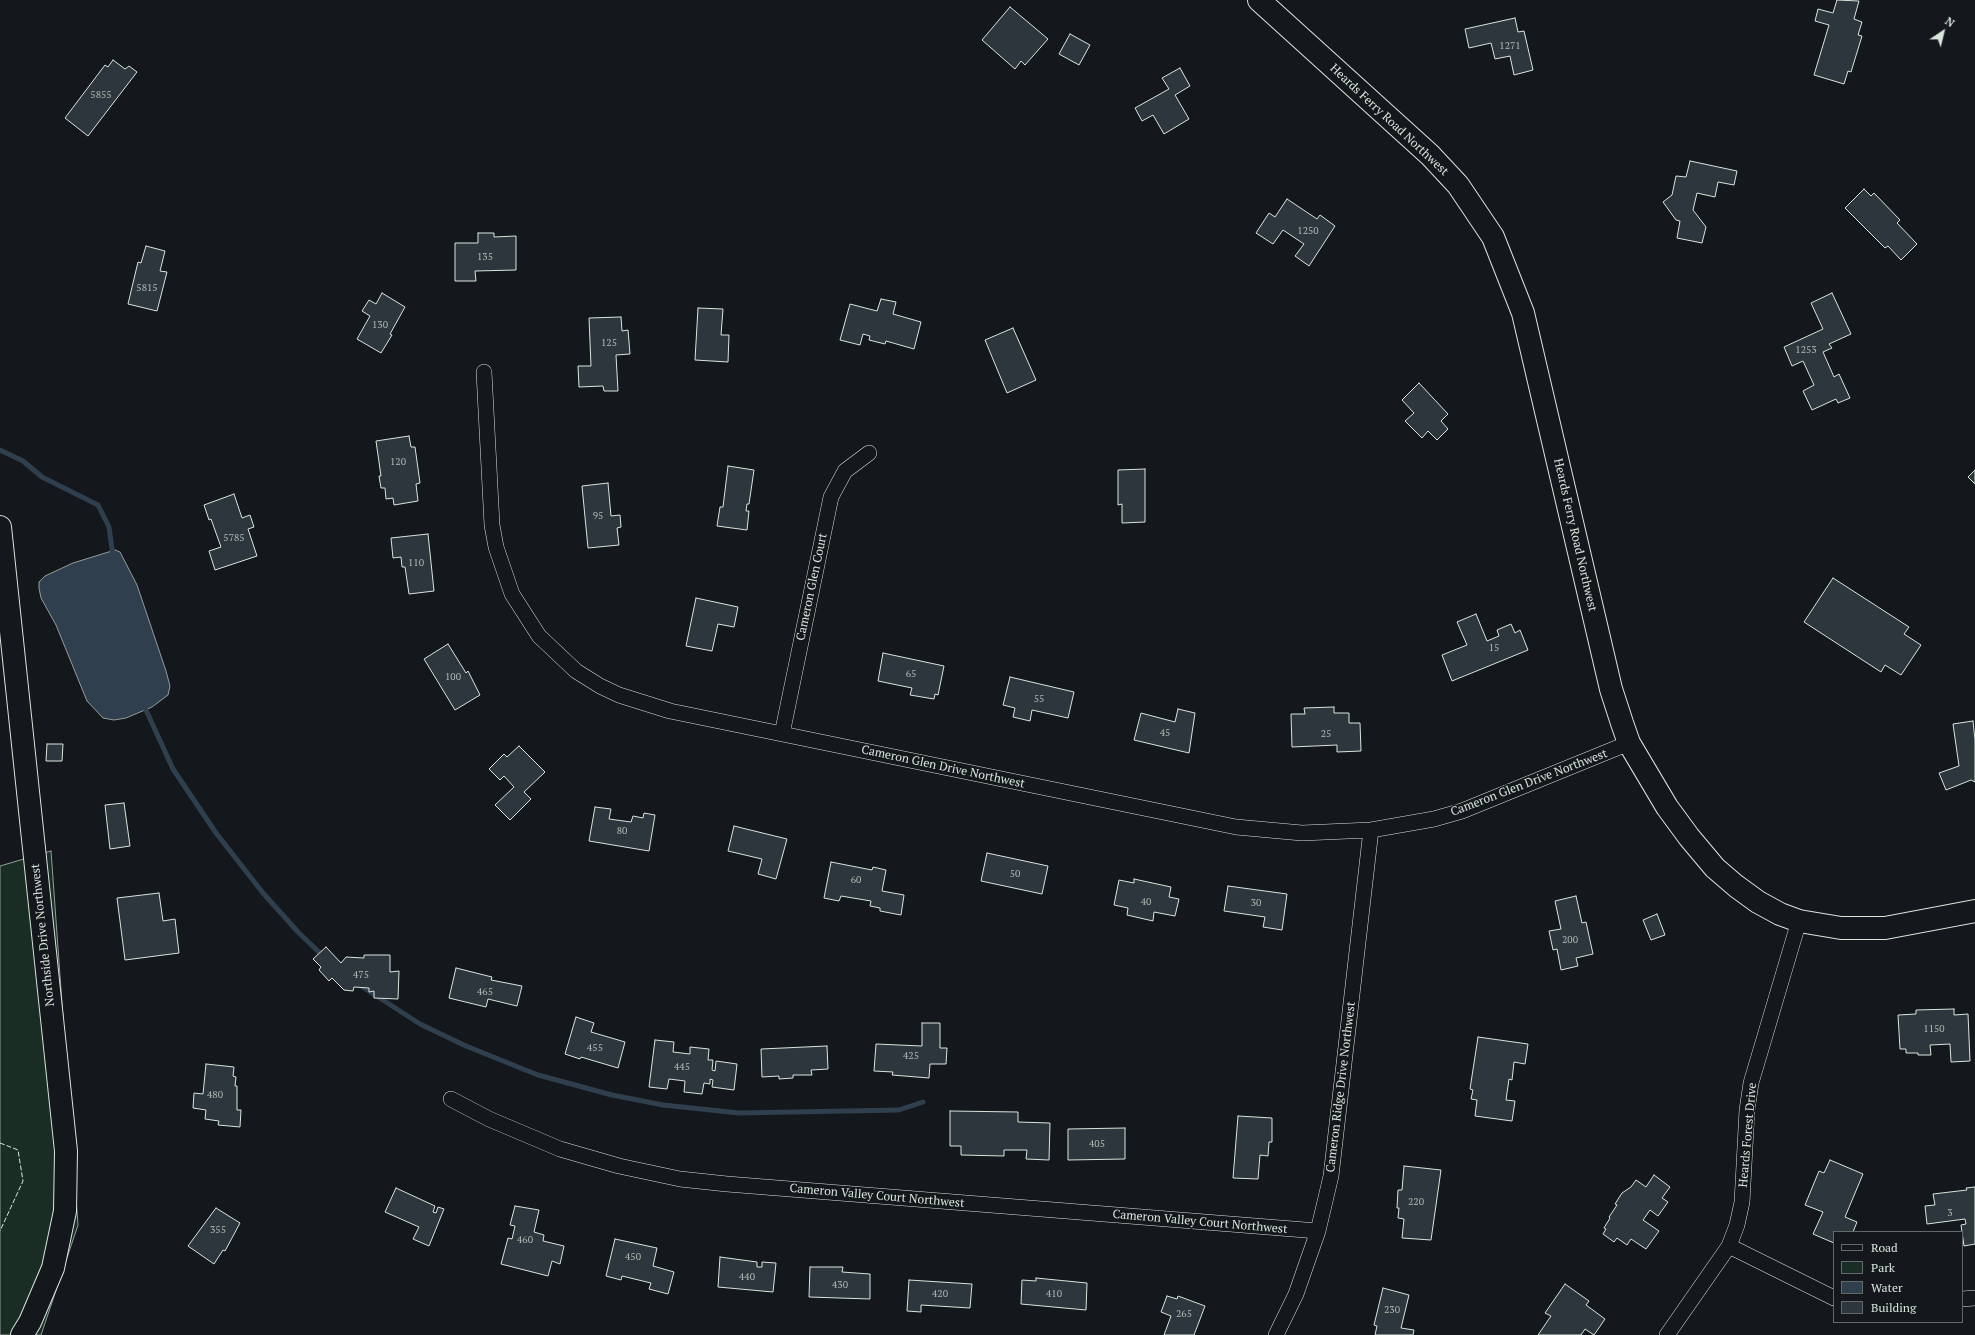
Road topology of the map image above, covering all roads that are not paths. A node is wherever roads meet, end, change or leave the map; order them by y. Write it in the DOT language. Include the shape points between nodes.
graph roads {
  1 [pos="1258,0"];
  2 [pos="484,372"];
  3 [pos="869,453"];
  4 [pos="0,527"];
  5 [pos="782,734"];
  6 [pos="1629,743"];
  7 [pos="1371,830"];
  8 [pos="1975,911"];
  9 [pos="1799,921"];
  10 [pos="451,1099"];
  11 [pos="1318,1231"];
  12 [pos="1729,1246"];
  13 [pos="1833,1298"];
  14 [pos="1975,1298"];
  15 [pos="1963,1299"];
  16 [pos="22,1335"];
  17 [pos="1276,1335"];
  18 [pos="1667,1335"];
  1 -- 6 [label="street, Heards Ferry Road Northwest" via="1430,155 1458,185 1493,238 1523,313 1611,688"];
  2 -- 5 [label="street, Cameron Glen Drive Northwest" via="492,525 496,547 512,594 539,636 576,671 619,694 670,711"];
  3 -- 5 [label="street, Cameron Glen Court" via="846,472 831,497"];
  4 -- 16 [label="street, Northside Drive Northwest" via="66,1151 65,1211 53,1268"];
  5 -- 7 [label="street, Cameron Glen Drive Northwest" via="1236,827 1302,833"];
  6 -- 7 [label="street, Cameron Glen Drive Northwest" via="1462,812"];
  6 -- 9 [label="street, Heards Ferry Road Northwest" via="1667,807 1715,868 1758,902"];
  7 -- 11 [label="street, Cameron Ridge Drive Northwest" via="1331,1176"];
  8 -- 9 [label="street, Heards Ferry Road Northwest" via="1885,928 1840,928"];
  9 -- 12 [label="street, Heards Forest Drive" via="1751,1083 1742,1202 1738,1225"];
  10 -- 11 [label="street, Cameron Valley Court Northwest" via="488,1120 560,1149 619,1166 680,1179"];
  11 -- 17 [label="street, Cameron Ridge Drive Northwest" via="1296,1294"];
  12 -- 13 [label="street"];
  12 -- 18 [label="street, Heards Forest Drive"];
  14 -- 15 [label="street"];
}
